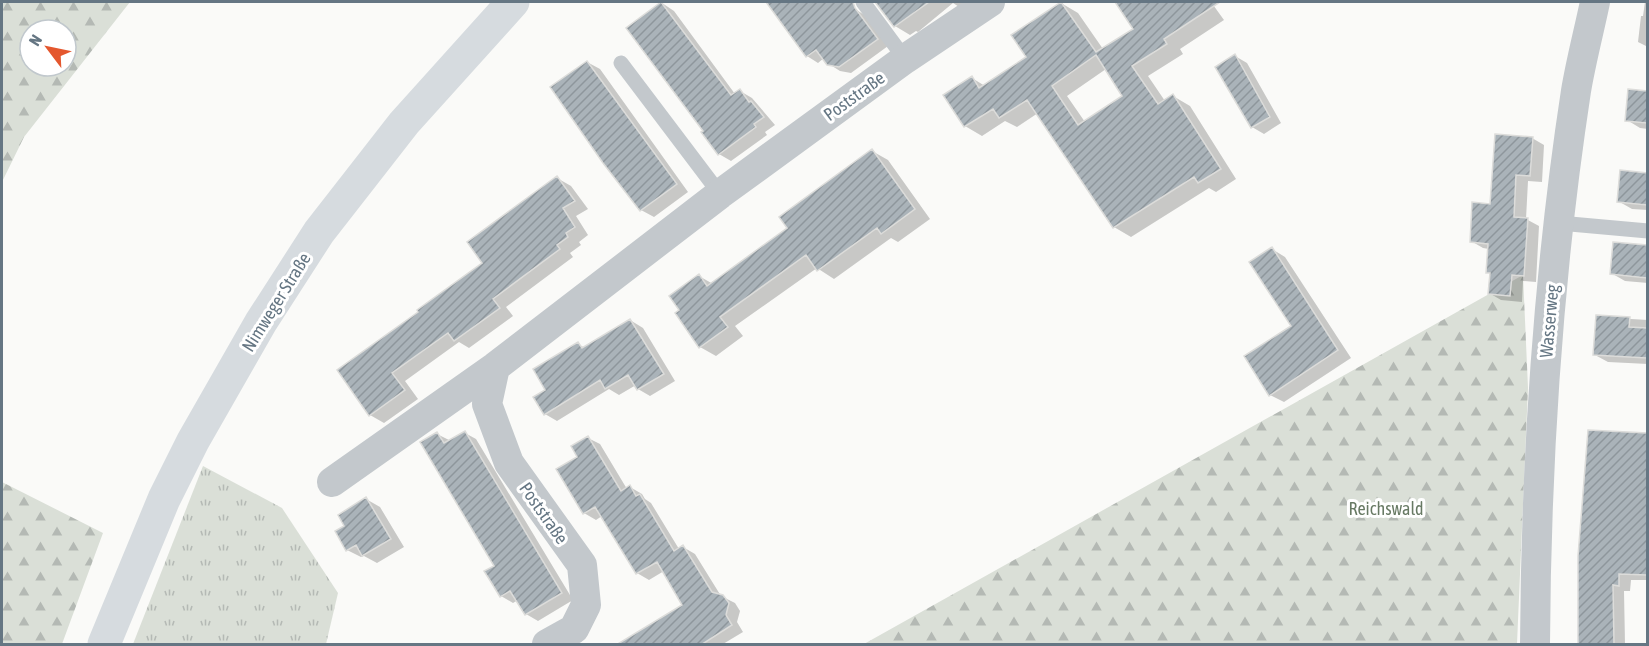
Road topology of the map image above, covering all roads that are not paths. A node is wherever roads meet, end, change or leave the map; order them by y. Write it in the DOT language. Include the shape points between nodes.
graph roads {
  1 [pos="513,2"];
  2 [pos="863,2"];
  3 [pos="990,2"];
  4 [pos="1595,2"];
  5 [pos="905,59"];
  6 [pos="621,63"];
  7 [pos="720,194"];
  8 [pos="1559,223"];
  9 [pos="1647,231"];
  10 [pos="495,367"];
  11 [pos="332,482"];
  12 [pos="104,645"];
  13 [pos="547,645"];
  14 [pos="1535,645"];
  1 -- 12 [label="main road, Nimweger Straße" via="404,123 319,232 261,322 164,499"];
  2 -- 5 [label="lane"];
  3 -- 5 [label="street, Poststraße"];
  4 -- 8 [label="street, Wasserweg" via="1577,89"];
  5 -- 7 [label="street, Poststraße"];
  6 -- 7 [label="lane"];
  7 -- 10 [label="street, Poststraße"];
  8 -- 9 [label="lane"];
  8 -- 14 [label="street, Wasserweg" via="1549,303"];
  10 -- 11 [label="street, Poststraße"];
  10 -- 13 [label="street, Poststraße" via="487,404 508,463 582,565 586,605 574,629"];
}
